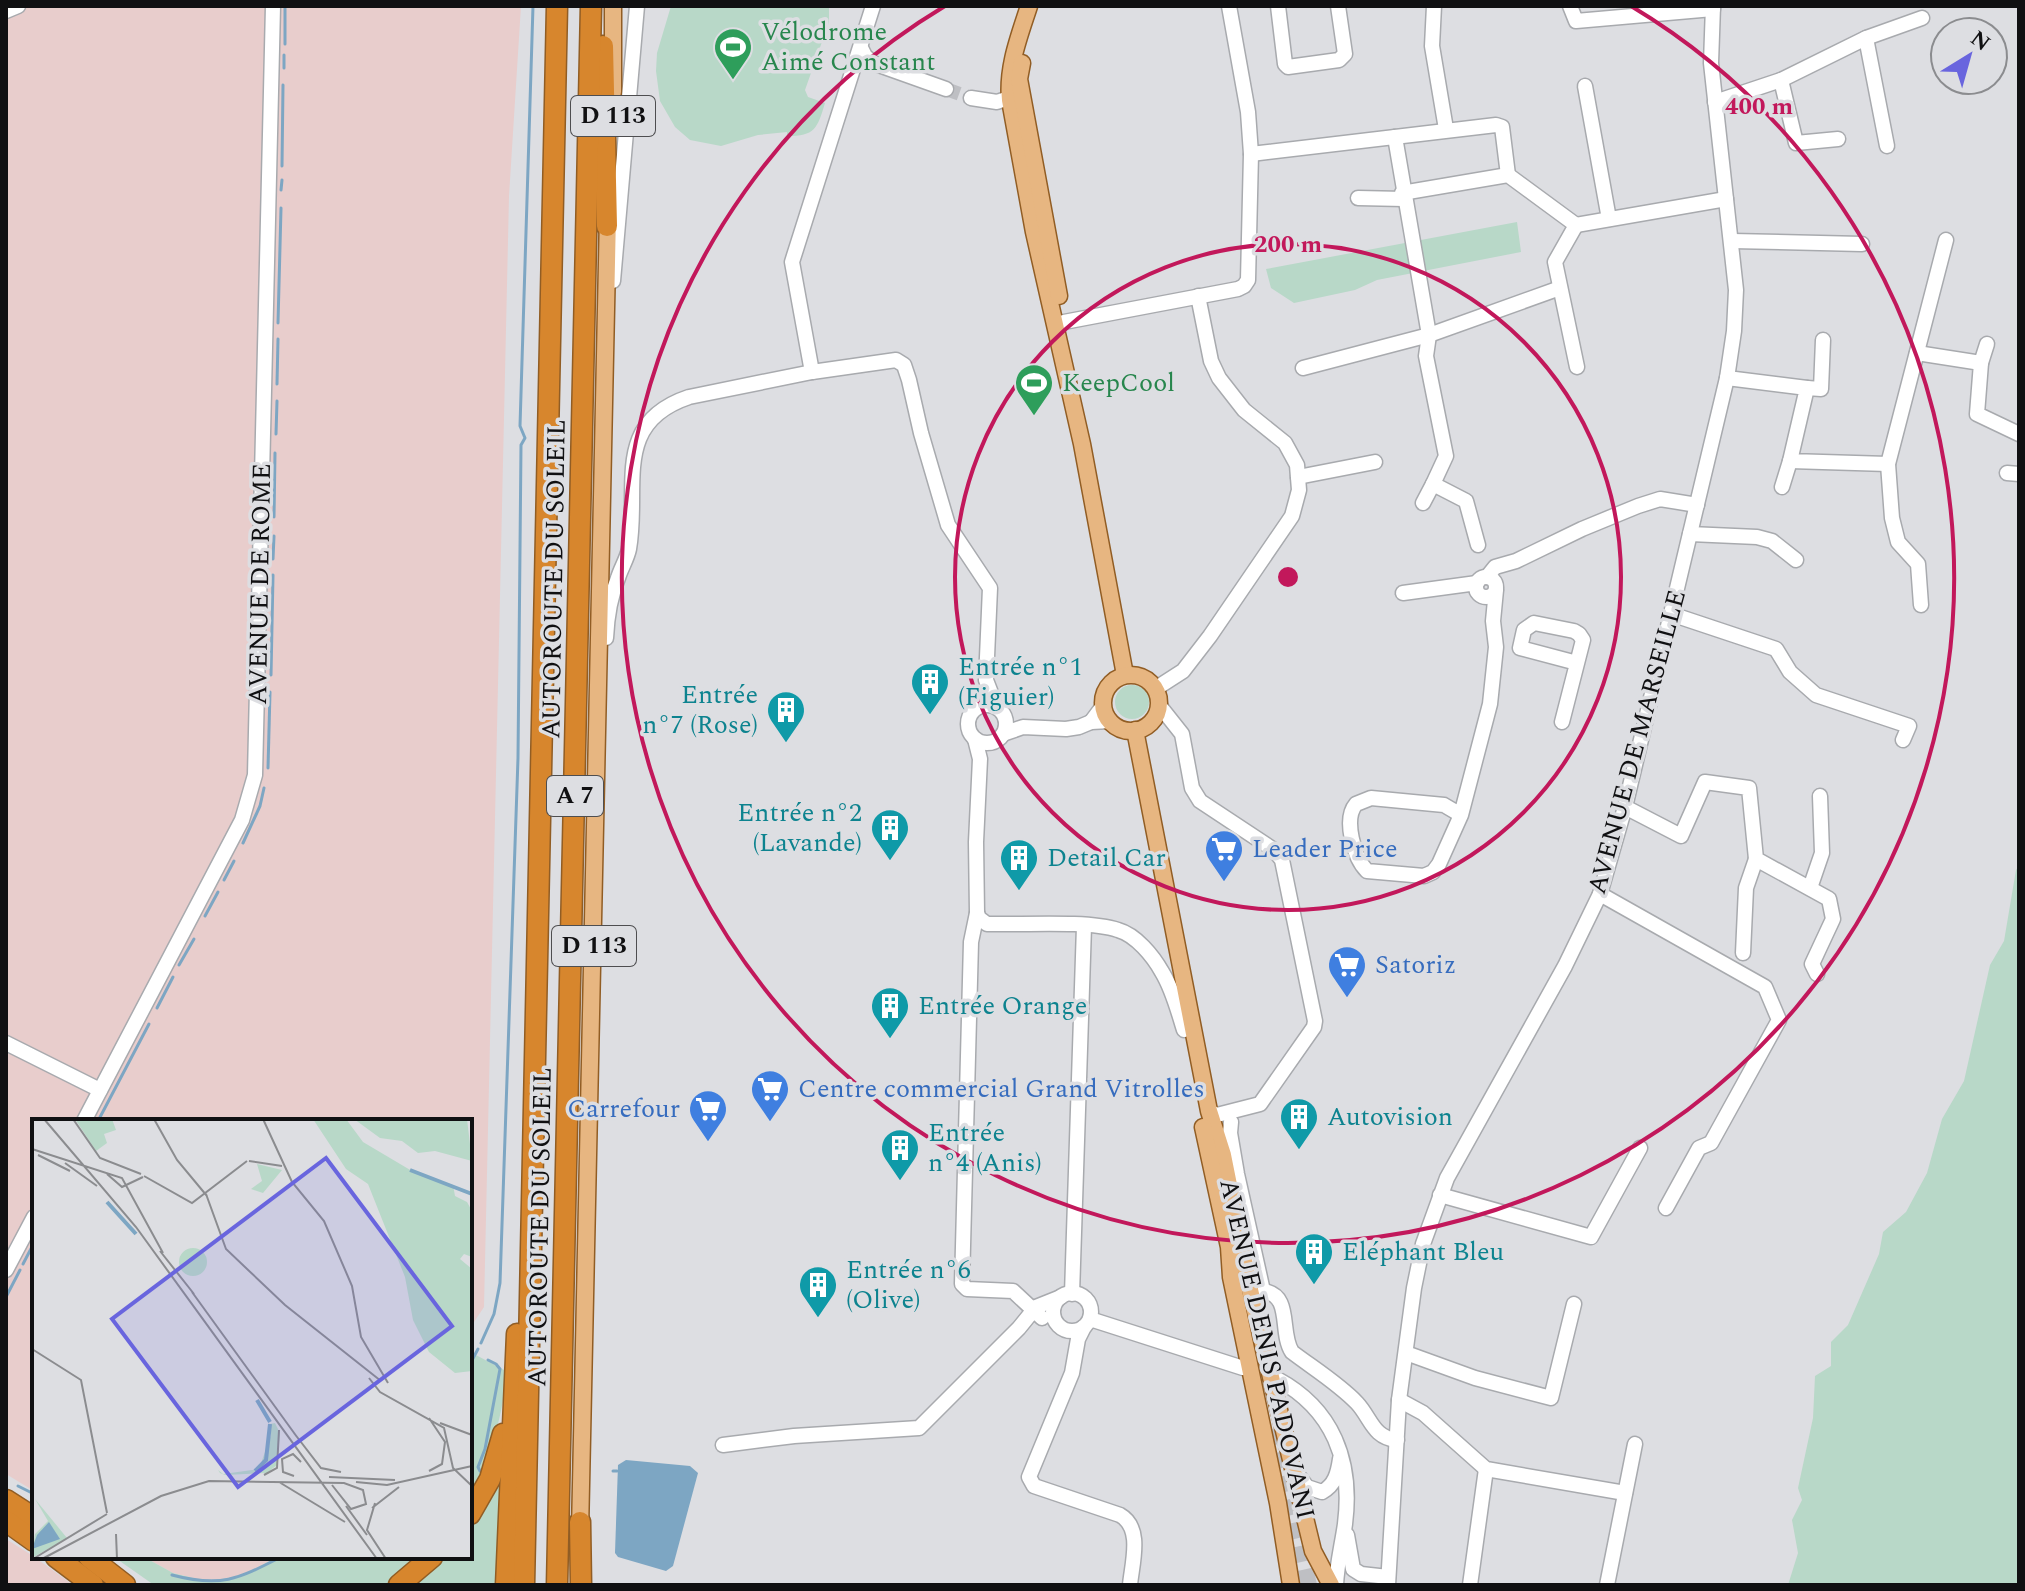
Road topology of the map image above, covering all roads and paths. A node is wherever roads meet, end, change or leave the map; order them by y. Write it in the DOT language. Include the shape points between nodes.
graph roads {
  1 [pos="18,6"];
  2 [pos="273,6"];
  3 [pos="557,6"];
  4 [pos="591,6"];
  5 [pos="603,6"];
  6 [pos="613,6"];
  7 [pos="637,6"];
  8 [pos="873,6"];
  9 [pos="1029,6"];
  10 [pos="1037,6"];
  11 [pos="1229,6"];
  12 [pos="1278,6"];
  13 [pos="1338,6"];
  14 [pos="1434,6"];
  15 [pos="1570,6"];
  16 [pos="1713,8"];
  17 [pos="6,11"];
  18 [pos="1922,18"];
  19 [pos="1866,38"];
  20 [pos="861,48"];
  21 [pos="1781,80"];
  22 [pos="1585,86"];
  23 [pos="946,89"];
  24 [pos="1015,94"];
  25 [pos="974,99"];
  26 [pos="1715,102"];
  27 [pos="1446,129"];
  28 [pos="1395,137"];
  29 [pos="1838,139"];
  30 [pos="1887,146"];
  31 [pos="1251,154"];
  32 [pos="1508,175"];
  33 [pos="1403,196"];
  34 [pos="1358,198"];
  35 [pos="1726,199"];
  36 [pos="1609,219"];
  37 [pos="1576,225"];
  38 [pos="607,226"];
  39 [pos="1946,240"];
  40 [pos="1732,241"];
  41 [pos="1862,244"];
  42 [pos="1560,288"];
  43 [pos="1198,296"];
  44 [pos="1064,322"];
  45 [pos="1429,335"];
  46 [pos="1823,340"];
  47 [pos="1987,344"];
  48 [pos="1917,353"];
  49 [pos="1981,363"];
  50 [pos="1577,367"];
  51 [pos="1303,368"];
  52 [pos="605,369"];
  53 [pos="812,372"];
  54 [pos="1727,378"];
  55 [pos="1807,388"];
  56 [pos="2019,434"];
  57 [pos="1082,444"];
  58 [pos="1790,461"];
  59 [pos="1375,462"];
  60 [pos="1888,464"];
  61 [pos="1298,477"];
  62 [pos="1433,484"];
  63 [pos="1782,487"];
  64 [pos="1423,503"];
  65 [pos="1697,505"];
  66 [pos="1690,534"];
  67 [pos="1478,545"];
  68 [pos="1796,560"];
  69 [pos="1488,586"];
  70 [pos="1403,593"];
  71 [pos="1921,605"];
  72 [pos="1671,614"];
  73 [pos="1496,647"];
  74 [pos="1520,648"];
  75 [pos="1577,663"];
  76 [pos="1125,675"];
  77 [pos="986,680"];
  78 [pos="1159,708"];
  79 [pos="999,710"];
  80 [pos="1107,714"];
  81 [pos="967,721"];
  82 [pos="1562,722"];
  83 [pos="1023,727"];
  84 [pos="1135,730"];
  85 [pos="997,738"];
  86 [pos="975,739"];
  87 [pos="1903,740"];
  88 [pos="980,759"];
  89 [pos="597,770"];
  90 [pos="1820,796"];
  91 [pos="1625,807"];
  92 [pos="1461,815"];
  93 [pos="1756,859"];
  94 [pos="1810,888"];
  95 [pos="1600,894"];
  96 [pos="977,913"];
  97 [pos="1084,926"];
  98 [pos="1118,929"];
  99 [pos="1743,953"];
  100 [pos="1083,956"];
  101 [pos="1817,974"];
  102 [pos="1184,1030"];
  103 [pos="6,1043"];
  104 [pos="100,1090"];
  105 [pos="1209,1111"];
  106 [pos="534,1115"];
  107 [pos="1236,1116"];
  108 [pos="85,1119"];
  109 [pos="1640,1148"];
  110 [pos="1216,1152"];
  111 [pos="1440,1195"];
  112 [pos="1666,1208"];
  113 [pos="32,1221"];
  114 [pos="1229,1247"];
  115 [pos="6,1270"];
  116 [pos="1256,1295"];
  117 [pos="1067,1296"];
  118 [pos="1574,1304"];
  119 [pos="1038,1314"];
  120 [pos="1087,1323"];
  121 [pos="1060,1326"];
  122 [pos="1075,1353"];
  123 [pos="1406,1353"];
  124 [pos="515,1365"];
  125 [pos="1243,1368"];
  126 [pos="1277,1379"];
  127 [pos="1399,1400"];
  128 [pos="1397,1440"];
  129 [pos="1635,1444"];
  130 [pos="723,1445"];
  131 [pos="1340,1458"];
  132 [pos="1293,1467"];
  133 [pos="1486,1469"];
  134 [pos="1625,1493"];
  135 [pos="6,1500"];
  136 [pos="472,1510"];
  137 [pos="32,1517"];
  138 [pos="6,1521"];
  139 [pos="580,1522"];
  140 [pos="1345,1522"];
  141 [pos="32,1540"];
  142 [pos="59,1559"];
  143 [pos="92,1559"];
  144 [pos="430,1559"];
  145 [pos="1388,1581"];
  146 [pos="91,1585"];
  147 [pos="125,1585"];
  148 [pos="399,1585"];
  149 [pos="506,1585"];
  150 [pos="524,1585"];
  151 [pos="557,1585"];
  152 [pos="580,1585"];
  153 [pos="1130,1585"];
  154 [pos="1291,1585"];
  155 [pos="1334,1585"];
  156 [pos="1470,1585"];
  157 [pos="1607,1585"];
  1 -- 17 [label="street"];
  2 -- 104 [label="street, AVENUE DE ROME" via="255,775 242,820"];
  3 -- 106 [label="highway, AUTOROUTE DU SOLEIL / A 7"];
  4 -- 151 [label="highway, AUTOROUTE DU SOLEIL / A 7"];
  5 -- 38 [label="highway"];
  6 -- 38 [label="main road, D 113"];
  7 -- 52 [label="street"];
  8 -- 20 [label="street"];
  9 -- 24 [label="main road" via="1008,85"];
  10 -- 24 [label="main road"];
  11 -- 31 [label="street"];
  12 -- 13 [label="street" via="1288,67 1339,60 1345,54"];
  14 -- 27 [label="street" via="1432,46"];
  15 -- 16 [label="street" via="1576,21"];
  16 -- 26 [label="street, AVENUE DE MARSEILLE"];
  18 -- 19 [label="street"];
  19 -- 21 [label="street"];
  19 -- 30 [label="street"];
  20 -- 23 [label="street" via="873,63"];
  20 -- 53 [label="street" via="792,262"];
  21 -- 26 [label="street"];
  21 -- 29 [label="street" via="1796,143"];
  22 -- 36 [label="street"];
  24 -- 25 [label="street" via="997,102"];
  24 -- 44 [label="main road"];
  24 -- 57 [label="main road" via="1034,232"];
  26 -- 35 [label="street, AVENUE DE MARSEILLE"];
  27 -- 28 [label="street"];
  27 -- 32 [label="street" via="1502,127"];
  28 -- 31 [label="street"];
  28 -- 33 [label="street"];
  31 -- 43 [label="street" via="1248,280 1244,286"];
  32 -- 33 [label="street"];
  32 -- 37 [label="street"];
  33 -- 34 [label="street"];
  33 -- 45 [label="street"];
  35 -- 36 [label="street"];
  35 -- 40 [label="street, AVENUE DE MARSEILLE"];
  36 -- 37 [label="street"];
  37 -- 42 [label="street" via="1555,262"];
  38 -- 52 [label="main road, D 113"];
  39 -- 48 [label="street"];
  40 -- 41 [label="street"];
  40 -- 54 [label="street, AVENUE DE MARSEILLE" via="1736,290"];
  42 -- 45 [label="street"];
  42 -- 50 [label="street"];
  43 -- 44 [label="street"];
  43 -- 61 [label="street" via="1219,378 1244,410 1285,443"];
  44 -- 57 [label="main road"];
  45 -- 51 [label="street"];
  45 -- 62 [label="street" via="1426,356 1446,456"];
  46 -- 55 [label="street" via="1821,389"];
  47 -- 49 [label="street"];
  48 -- 49 [label="street"];
  48 -- 60 [label="street"];
  49 -- 56 [label="street" via="1977,414"];
  52 -- 89 [label="main road, D 113"];
  53 -- 77 [label="street" via="886,359 904,365 953,536 986,579 991,597"];
  53 -- 89 [label="street" via="671,403 643,429 634,448 629,551 608,611"];
  54 -- 55 [label="street"];
  54 -- 65 [label="street, AVENUE DE MARSEILLE"];
  55 -- 58 [label="street"];
  57 -- 76 [label="main road"];
  58 -- 60 [label="street"];
  58 -- 63 [label="street"];
  59 -- 61 [label="street"];
  60 -- 71 [label="street" via="1892,518 1898,542 1918,564"];
  61 -- 78 [label="street" via="1296,506 1285,526"];
  62 -- 64 [label="street"];
  62 -- 67 [label="street" via="1466,501"];
  65 -- 66 [label="street, AVENUE DE MARSEILLE"];
  65 -- 69 [label="street" via="1660,499 1582,529 1495,567"];
  66 -- 68 [label="street" via="1757,537 1772,541"];
  66 -- 72 [label="street, AVENUE DE MARSEILLE"];
  69 -- 70 [label="street"];
  69 -- 73 [label="street"];
  72 -- 87 [label="street" via="1776,649 1790,672 1816,695 1909,726"];
  72 -- 91 [label="street, AVENUE DE MARSEILLE"];
  73 -- 74 [label="street"];
  73 -- 92 [label="street" via="1490,704"];
  74 -- 75 [label="street"];
  74 -- 75 [label="street" via="1524,630 1534,623 1574,631 1583,640"];
  75 -- 82 [label="street"];
  76 -- 78 [label="main road" via="1142,677"];
  76 -- 80 [label="main road" via="1111,683 1104,698"];
  77 -- 79 [label="street"];
  77 -- 81 [label="street"];
  78 -- 84 [label="main road"];
  78 -- 107 [label="street" via="1182,734 1192,788 1200,801 1282,860 1315,1021 1263,1100"];
  79 -- 81 [label="street" via="976,709"];
  79 -- 83 [label="street"];
  79 -- 85 [label="street" via="1006,720"];
  80 -- 83 [label="street" via="1066,729"];
  80 -- 84 [label="main road" via="1126,730"];
  81 -- 86 [label="street"];
  83 -- 85 [label="street"];
  84 -- 105 [label="main road, AVENUE DENIS PADOVANI"];
  85 -- 86 [label="street"];
  85 -- 88 [label="street"];
  86 -- 88 [label="street"];
  88 -- 96 [label="street"];
  89 -- 139 [label="main road, D 113"];
  90 -- 94 [label="street" via="1822,853"];
  91 -- 93 [label="street" via="1681,836 1705,782 1749,788"];
  91 -- 95 [label="street, AVENUE DE MARSEILLE"];
  92 -- 92 [label="street" via="1444,805 1371,798 1356,804 1349,818 1367,871 1424,876 1439,864"];
  93 -- 94 [label="street"];
  93 -- 99 [label="street" via="1746,888"];
  94 -- 101 [label="street" via="1829,899 1833,919 1812,964"];
  95 -- 111 [label="street, AVENUE DE MARSEILLE"];
  95 -- 112 [label="street" via="1765,987 1779,1020 1711,1143 1699,1148"];
  96 -- 97 [label="street" via="987,924"];
  96 -- 119 [label="street" via="971,942 962,1284 967,1289 1013,1291"];
  97 -- 98 [label="street"];
  97 -- 100 [label="street"];
  98 -- 100 [label="street" via="1091,942"];
  98 -- 102 [label="street" via="1147,950 1162,971"];
  100 -- 117 [label="street"];
  102 -- 110 [label="main road, AVENUE DENIS PADOVANI"];
  103 -- 104 [label="street"];
  104 -- 108 [label="street, AVENUE DE ROME"];
  105 -- 107 [label="street"];
  105 -- 110 [label="main road, AVENUE DENIS PADOVANI"];
  106 -- 124 [label="highway"];
  106 -- 150 [label="highway, AUTOROUTE DU SOLEIL / A 7"];
  107 -- 110 [label="street"];
  107 -- 116 [label="street" via="1230,1133"];
  109 -- 111 [label="street" via="1591,1237"];
  110 -- 114 [label="main road, AVENUE DENIS PADOVANI"];
  110 -- 116 [label="main road, AVENUE DENIS PADOVANI"];
  111 -- 123 [label="street, AVENUE DE MARSEILLE" via="1423,1244"];
  113 -- 115 [label="street"];
  114 -- 116 [label="main road" via="1273,1429"];
  114 -- 154 [label="main road, AVENUE DENIS PADOVANI"];
  116 -- 128 [label="street" via="1277,1295 1292,1352 1358,1404 1376,1432"];
  116 -- 132 [label="main road, AVENUE DENIS PADOVANI"];
  117 -- 119 [label="street" via="1045,1302"];
  117 -- 120 [label="street" via="1087,1300"];
  117 -- 121 [label="street" via="1054,1312"];
  118 -- 123 [label="street" via="1551,1398"];
  119 -- 121 [label="street"];
  119 -- 130 [label="street" via="919,1428"];
  120 -- 121 [label="street" via="1074,1331"];
  120 -- 122 [label="street"];
  120 -- 125 [label="street"];
  121 -- 122 [label="street"];
  122 -- 153 [label="street" via="1072,1373 1029,1477 1034,1486 1120,1515 1132,1524"];
  123 -- 127 [label="street, AVENUE DE MARSEILLE"];
  124 -- 136 [label="highway" via="494,1467"];
  124 -- 149 [label="highway"];
  126 -- 131 [label="street" via="1300,1393 1328,1422"];
  127 -- 128 [label="street, AVENUE DE MARSEILLE"];
  127 -- 133 [label="street" via="1423,1413"];
  128 -- 145 [label="street, AVENUE DE MARSEILLE"];
  129 -- 134 [label="street"];
  131 -- 132 [label="street" via="1339,1471 1322,1492 1307,1487"];
  131 -- 140 [label="street" via="1346,1480"];
  132 -- 155 [label="main road, AVENUE DENIS PADOVANI" via="1313,1551"];
  133 -- 134 [label="street"];
  133 -- 156 [label="street"];
  134 -- 157 [label="street"];
  135 -- 137 [label="highway"];
  138 -- 141 [label="highway"];
  139 -- 152 [label="highway"];
  140 -- 145 [label="street" via="1353,1569"];
  140 -- 155 [label="street"];
  142 -- 146 [label="highway"];
  143 -- 147 [label="highway"];
  144 -- 148 [label="highway"];
}
